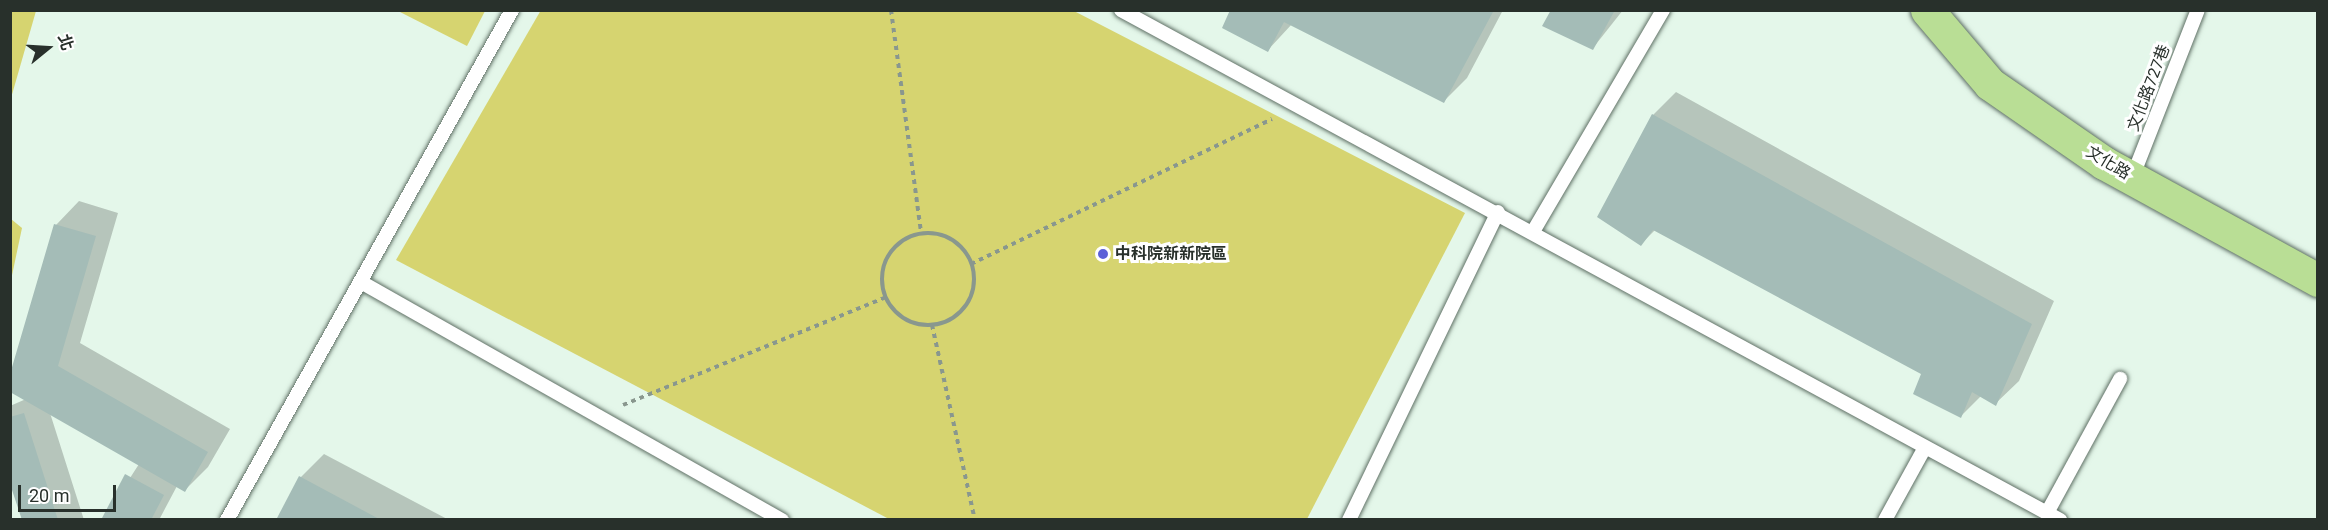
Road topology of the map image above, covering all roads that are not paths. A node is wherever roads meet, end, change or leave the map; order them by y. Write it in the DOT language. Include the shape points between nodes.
graph roads {
  1 [pos="512,10"];
  2 [pos="1122,10"];
  3 [pos="1663,10"];
  4 [pos="1926,10"];
  5 [pos="2198,10"];
  6 [pos="2132,178"];
  7 [pos="1498,212"];
  8 [pos="1534,230"];
  9 [pos="2317,279"];
  10 [pos="361,282"];
  11 [pos="2120,379"];
  12 [pos="1923,449"];
  13 [pos="2047,513"];
  14 [pos="227,519"];
  15 [pos="782,519"];
  16 [pos="1349,519"];
  17 [pos="1885,519"];
  18 [pos="2060,519"];
  1 -- 10 [label="lane"];
  2 -- 7 [label="lane"];
  3 -- 8 [label="lane"];
  4 -- 6 [label="main road, 文化路" via="1990,84"];
  5 -- 6 [label="lane, 文化路727巷"];
  6 -- 9 [label="main road, 文化路"];
  7 -- 8 [label="lane"];
  7 -- 16 [label="lane"];
  8 -- 12 [label="lane"];
  10 -- 14 [label="lane"];
  10 -- 15 [label="lane"];
  11 -- 13 [label="lane"];
  12 -- 13 [label="lane"];
  12 -- 17 [label="lane"];
  13 -- 18 [label="lane"];
}
